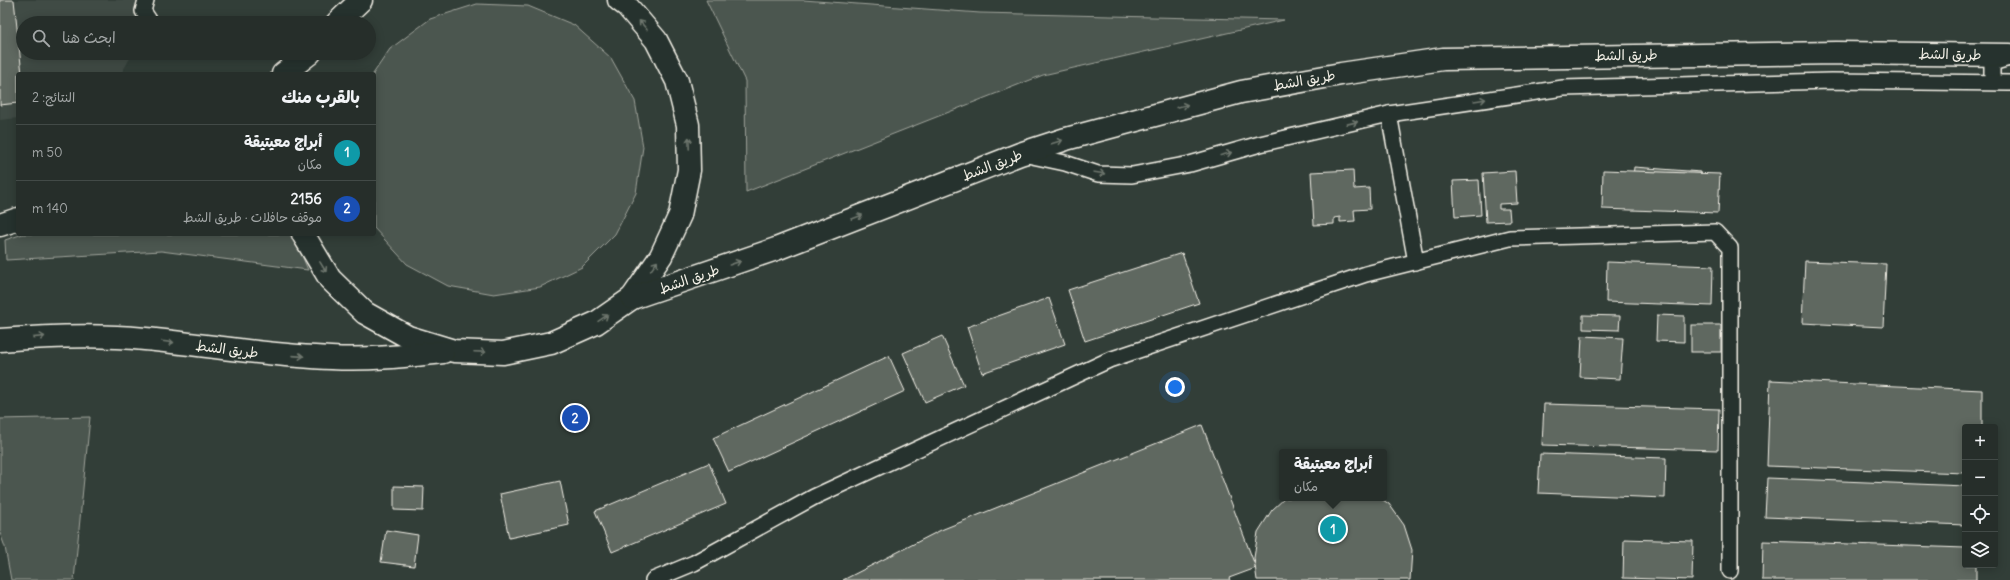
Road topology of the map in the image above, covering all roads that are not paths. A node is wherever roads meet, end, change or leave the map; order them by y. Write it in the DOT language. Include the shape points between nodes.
graph roads {
  1 [pos="146,0"];
  2 [pos="361,0"];
  3 [pos="619,0"];
  4 [pos="146,16"];
  5 [pos="344,16"];
  6 [pos="2010,56"];
  7 [pos="302,60"];
  8 [pos="308,60"];
  9 [pos="286,72"];
  10 [pos="303,72"];
  11 [pos="1992,82"];
  12 [pos="2010,83"];
  13 [pos="1389,114"];
  14 [pos="1020,154"];
  15 [pos="16,220"];
  16 [pos="0,225"];
  17 [pos="304,236"];
  18 [pos="1416,262"];
  19 [pos="632,298"];
  20 [pos="0,340"];
  21 [pos="454,351"];
  22 [pos="1730,571"];
  23 [pos="653,580"];
  1 -- 4 [label="lane" via="143,11"];
  2 -- 5 [label="highway"];
  19 -- 3 [label="highway, one-way" via="661,256 680,215 689,170 688,125 677,81 656,40"];
  6 -- 11 [label="lane" via="1992,63"];
  14 -- 6 [label="highway, طريق الشط, one-way" via="1144,116 1241,92 1443,59 1836,53"];
  7 -- 9 [label="highway"];
  8 -- 10 [label="highway"];
  11 -- 12 [label="lane"];
  13 -- 11 [label="lane, one-way" via="1563,88 1831,81"];
  14 -- 13 [label="lane, one-way" via="1065,163 1098,174 1132,176"];
  13 -- 18 [label="lane"];
  19 -- 14 [label="highway, طريق الشط, one-way" via="776,249"];
  15 -- 16 [label="highway"];
  17 -- 21 [label="highway, one-way" via="330,279 365,313 408,337"];
  18 -- 22 [label="lane" via="1510,238 1715,232 1730,248"];
  18 -- 23 [label="lane" via="1366,274 1109,360 814,497 694,563"];
  21 -- 19 [label="highway, one-way" via="503,353 551,343 596,323"];
  20 -- 21 [label="highway, طريق الشط, one-way" via="96,336 332,358 393,357"];
}
